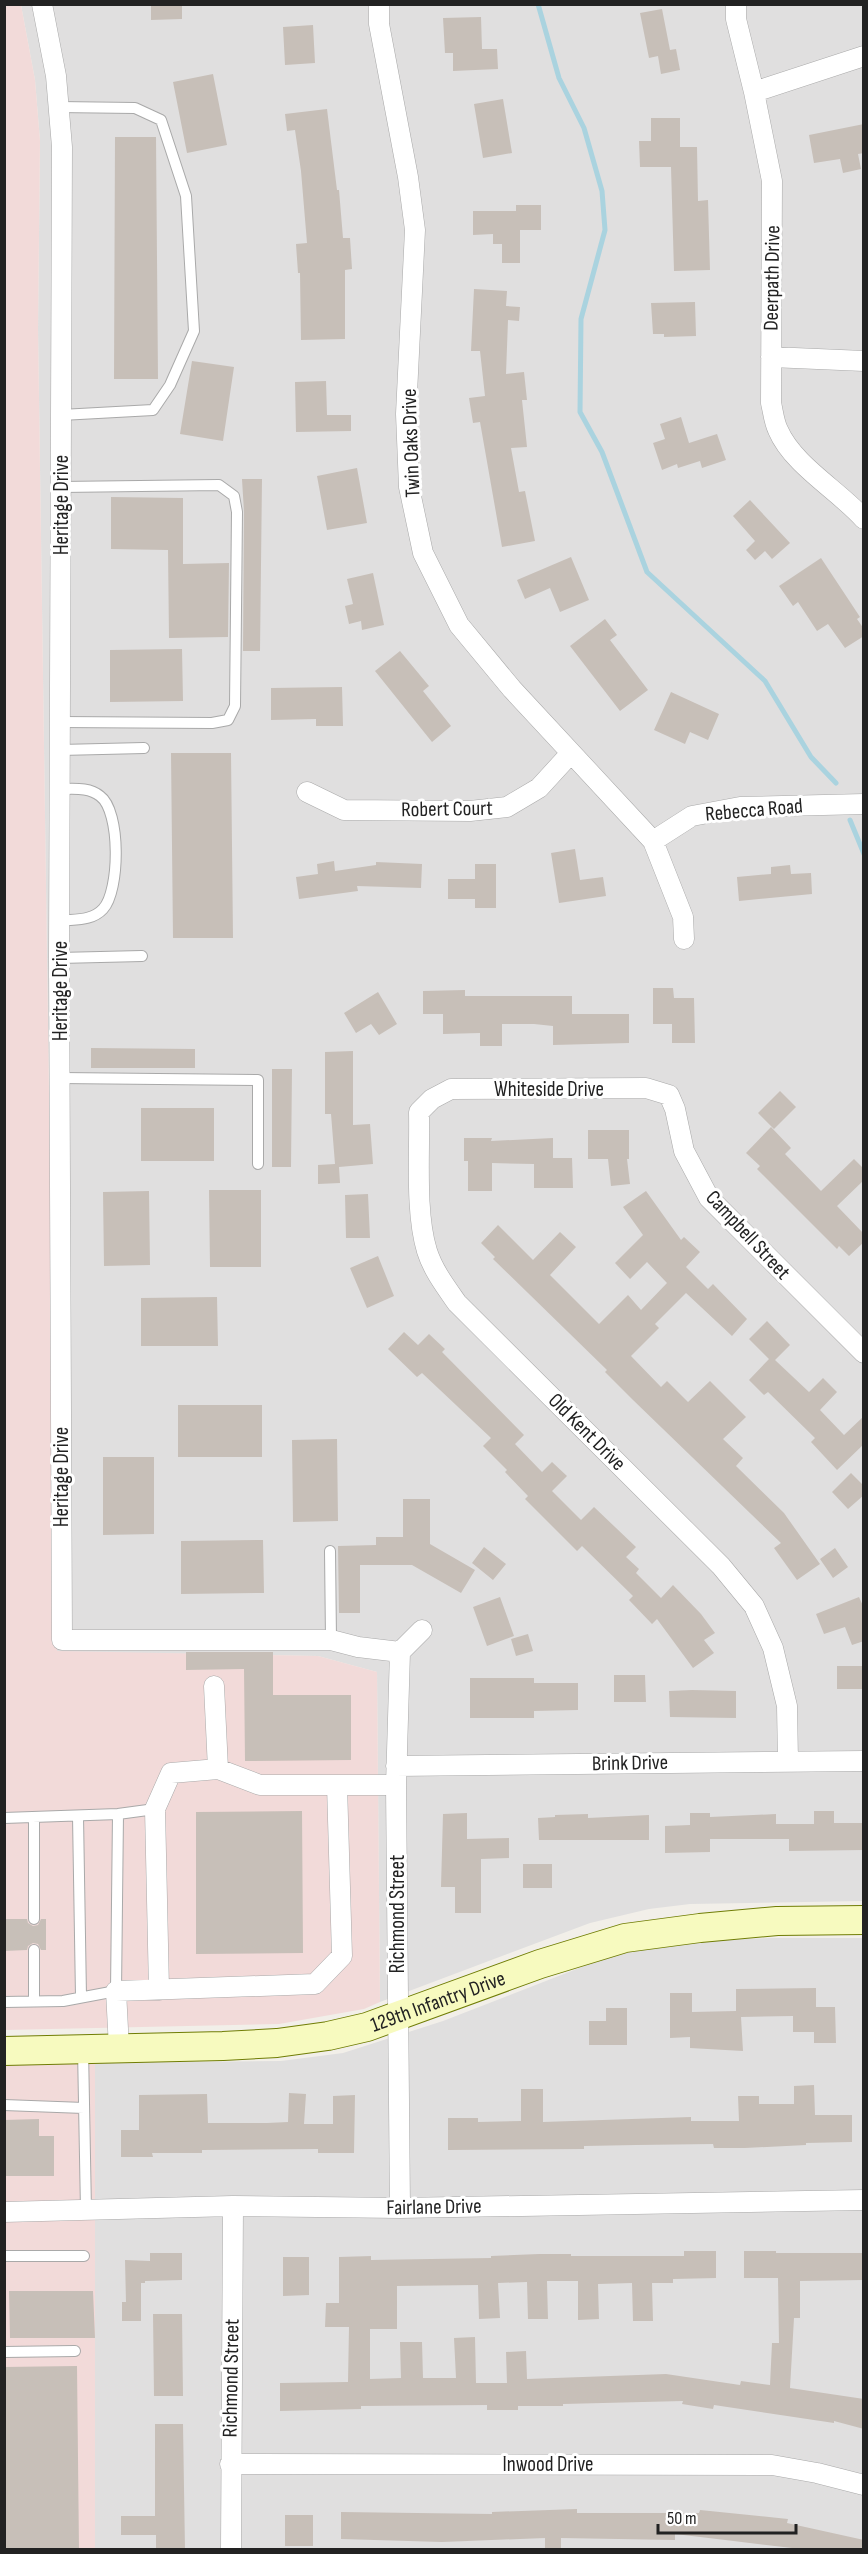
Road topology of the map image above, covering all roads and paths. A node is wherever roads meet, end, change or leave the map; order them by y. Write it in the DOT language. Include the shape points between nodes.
graph roads {
  1 [pos="42,4"];
  2 [pos="379,4"];
  3 [pos="736,4"];
  4 [pos="864,56"];
  5 [pos="754,92"];
  6 [pos="58,107"];
  7 [pos="771,357"];
  8 [pos="864,361"];
  9 [pos="61,415"];
  10 [pos="61,487"];
  11 [pos="864,519"];
  12 [pos="60,722"];
  13 [pos="144,748"];
  14 [pos="60,750"];
  15 [pos="572,753"];
  16 [pos="60,789"];
  17 [pos="307,792"];
  18 [pos="864,804"];
  19 [pos="653,842"];
  20 [pos="60,921"];
  21 [pos="684,939"];
  22 [pos="142,956"];
  23 [pos="59,958"];
  24 [pos="60,1078"];
  25 [pos="669,1095"];
  26 [pos="432,1099"];
  27 [pos="258,1164"];
  28 [pos="864,1353"];
  29 [pos="330,1551"];
  30 [pos="422,1630"];
  31 [pos="331,1640"];
  32 [pos="400,1652"];
  33 [pos="214,1686"];
  34 [pos="788,1761"];
  35 [pos="864,1761"];
  36 [pos="218,1769"];
  37 [pos="396,1775"];
  38 [pos="337,1785"];
  39 [pos="155,1809"];
  40 [pos="118,1814"];
  41 [pos="78,1816"];
  42 [pos="34,1817"];
  43 [pos="4,1818"];
  44 [pos="34,1919"];
  45 [pos="864,1920"];
  46 [pos="34,1950"];
  47 [pos="159,1989"];
  48 [pos="116,1991"];
  49 [pos="81,1997"];
  50 [pos="34,2001"];
  51 [pos="4,2002"];
  52 [pos="398,2016"];
  53 [pos="119,2048"];
  54 [pos="83,2049"];
  55 [pos="4,2050"];
  56 [pos="4,2104"];
  57 [pos="84,2108"];
  58 [pos="864,2200"];
  59 [pos="233,2206"];
  60 [pos="400,2208"];
  61 [pos="86,2211"];
  62 [pos="4,2212"];
  63 [pos="4,2256"];
  64 [pos="84,2256"];
  65 [pos="75,2351"];
  66 [pos="4,2352"];
  67 [pos="230,2464"];
  68 [pos="864,2485"];
  69 [pos="231,2550"];
  1 -- 6 [label="street, Heritage Drive"];
  2 -- 15 [label="street, Twin Oaks Drive" via="415,230 406,414 409,487 423,553 459,625"];
  3 -- 5 [label="street, Deerpath Drive" via="736,19"];
  4 -- 5 [label="street"];
  5 -- 7 [label="street, Deerpath Drive" via="772,181"];
  6 -- 9 [label="street, Heritage Drive" via="62,147"];
  6 -- 9 [label="lane" via="135,108 161,120 186,196 194,331 170,385 153,410"];
  7 -- 8 [label="street"];
  7 -- 11 [label="street, Deerpath Drive" via="771,403 778,430 793,454"];
  9 -- 10 [label="street, Heritage Drive"];
  10 -- 12 [label="street, Heritage Drive"];
  10 -- 12 [label="lane" via="219,485 234,496 237,512 235,706 228,720"];
  12 -- 14 [label="street, Heritage Drive"];
  13 -- 14 [label="lane"];
  14 -- 16 [label="street, Heritage Drive"];
  15 -- 17 [label="street, Robert Court" via="539,788 507,807 470,811 344,810"];
  15 -- 19 [label="street, Twin Oaks Drive"];
  16 -- 20 [label="street, Heritage Drive"];
  16 -- 20 [label="lane" via="90,790 102,797 111,811 116,866 104,908 93,917"];
  18 -- 19 [label="street, Rebecca Road" via="740,807 692,816"];
  19 -- 21 [label="street, Twin Oaks Drive" via="683,917"];
  20 -- 23 [label="street, Heritage Drive"];
  22 -- 23 [label="lane"];
  23 -- 24 [label="street, Heritage Drive"];
  24 -- 27 [label="lane" via="258,1080"];
  24 -- 31 [label="street, Heritage Drive" via="62,1640"];
  25 -- 26 [label="street, Whiteside Drive" via="646,1088 451,1089"];
  25 -- 28 [label="street, Campbell Street" via="684,1151 709,1198"];
  26 -- 34 [label="street, Old Kent Drive" via="419,1112 421,1221 427,1251 438,1276 457,1303 721,1566 754,1606 772,1648 787,1706"];
  29 -- 31 [label="lane"];
  30 -- 32 [label="street"];
  31 -- 32 [label="street, Heritage Drive"];
  32 -- 37 [label="street, Richmond Street"];
  33 -- 36 [label="street"];
  34 -- 35 [label="street, Brink Drive"];
  34 -- 37 [label="street, Brink Drive"];
  36 -- 38 [label="street, Brink Drive" via="260,1785"];
  36 -- 39 [label="street" via="171,1773"];
  37 -- 38 [label="street, Brink Drive"];
  37 -- 52 [label="street, Richmond Street"];
  38 -- 47 [label="street" via="342,1956 315,1984"];
  39 -- 40 [label="lane"];
  39 -- 47 [label="street"];
  40 -- 41 [label="lane"];
  40 -- 48 [label="lane"];
  41 -- 42 [label="lane"];
  41 -- 49 [label="lane"];
  42 -- 43 [label="lane"];
  42 -- 44 [label="lane"];
  45 -- 52 [label="street, 129th Infantry Drive" via="777,1921 625,1938 540,1964"];
  46 -- 50 [label="lane"];
  47 -- 48 [label="street"];
  48 -- 49 [label="lane"];
  48 -- 53 [label="street"];
  49 -- 50 [label="lane"];
  50 -- 51 [label="lane"];
  52 -- 53 [label="street, 129th Infantry Drive" via="328,2036 277,2043"];
  52 -- 60 [label="street, Richmond Street"];
  53 -- 54 [label="street, 129th Infantry Drive"];
  54 -- 55 [label="street, 129th Infantry Drive"];
  54 -- 57 [label="lane"];
  56 -- 57 [label="lane"];
  57 -- 61 [label="lane"];
  58 -- 60 [label="street, Fairlane Drive"];
  59 -- 60 [label="street, Fairlane Drive"];
  59 -- 61 [label="street, Fairlane Drive"];
  59 -- 67 [label="street, Richmond Street"];
  61 -- 62 [label="street, Fairlane Drive"];
  63 -- 64 [label="lane"];
  65 -- 66 [label="lane"];
  67 -- 68 [label="street, Inwood Drive" via="772,2466"];
  67 -- 69 [label="street, Richmond Street"];
}
